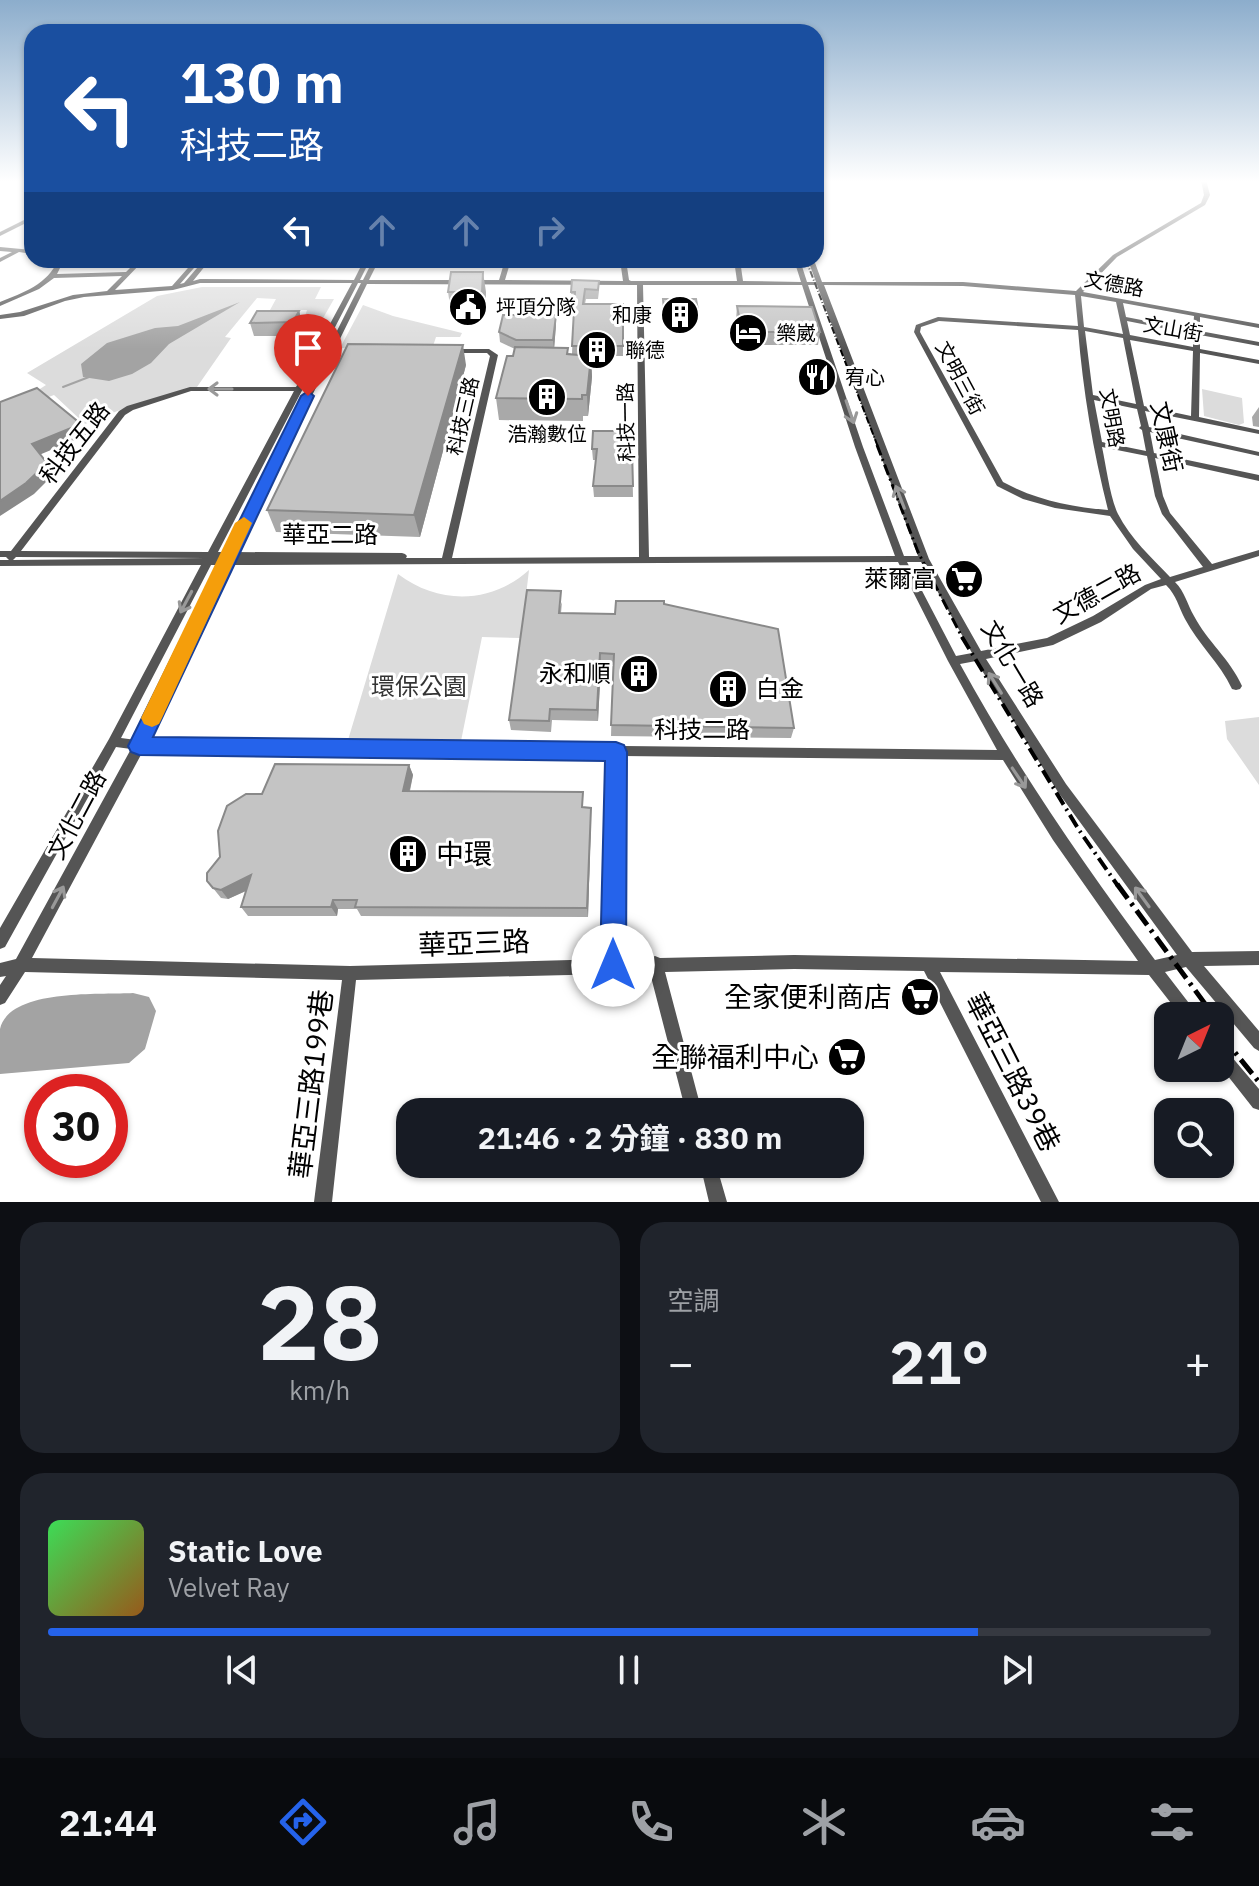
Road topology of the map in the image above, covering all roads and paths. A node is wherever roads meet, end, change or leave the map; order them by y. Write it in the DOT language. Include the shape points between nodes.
graph roads {
  1 [pos="1149,236"];
  2 [pos="0,249"];
  3 [pos="16,252"];
  4 [pos="24,252"];
  5 [pos="0,260"];
  6 [pos="56,268"];
  7 [pos="132,268"];
  8 [pos="191,268"];
  9 [pos="200,268"];
  10 [pos="364,268"];
  11 [pos="370,268"];
  12 [pos="506,268"];
  13 [pos="626,268"];
  14 [pos="631,268"];
  15 [pos="738,268"];
  16 [pos="800,268"];
  17 [pos="814,268"];
  18 [pos="126,274"];
  19 [pos="51,276"];
  20 [pos="502,281"];
  21 [pos="740,281"];
  22 [pos="818,282"];
  23 [pos="359,283"];
  24 [pos="558,283"];
  25 [pos="633,283"];
  26 [pos="805,284"];
  27 [pos="185,286"];
  28 [pos="172,289"];
  29 [pos="1078,293"];
  30 [pos="108,294"];
  31 [pos="1119,300"];
  32 [pos="0,304"];
  33 [pos="1197,314"];
  34 [pos="0,317"];
  35 [pos="1122,318"];
  36 [pos="1259,326"];
  37 [pos="1081,328"];
  38 [pos="1196,331"];
  39 [pos="1126,337"];
  40 [pos="1259,344"];
  41 [pos="1196,350"];
  42 [pos="319,351"];
  43 [pos="336,351"];
  44 [pos="436,351"];
  45 [pos="1259,362"];
  46 [pos="298,389"];
  47 [pos="1090,397"];
  48 [pos="1139,406"];
  49 [pos="1195,418"];
  50 [pos="1143,428"];
  51 [pos="1259,432"];
  52 [pos="1097,443"];
  53 [pos="1149,454"];
  54 [pos="1259,454"];
  55 [pos="1259,478"];
  56 [pos="1113,513"];
  57 [pos="1259,553"];
  58 [pos="5,559"];
  59 [pos="209,559"];
  60 [pos="227,559"];
  61 [pos="447,559"];
  62 [pos="644,559"];
  63 [pos="901,559"];
  64 [pos="924,559"];
  65 [pos="1209,567"];
  66 [pos="1167,579"];
  67 [pos="979,657"];
  68 [pos="953,661"];
  69 [pos="1236,686"];
  70 [pos="113,742"];
  71 [pos="139,746"];
  72 [pos="616,752"];
  73 [pos="1004,755"];
  74 [pos="0,942"];
  75 [pos="1259,958"];
  76 [pos="1189,959"];
  77 [pos="655,963"];
  78 [pos="21,965"];
  79 [pos="613,965"];
  80 [pos="929,966"];
  81 [pos="1151,968"];
  82 [pos="0,970"];
  83 [pos="350,973"];
  84 [pos="0,998"];
  85 [pos="1179,1002"];
  86 [pos="1259,1043"];
  87 [pos="1234,1071"];
  88 [pos="690,1098"];
  89 [pos="1259,1102"];
  90 [pos="712,1178"];
  91 [pos="323,1202"];
  92 [pos="718,1202"];
  93 [pos="1050,1202"];
  1 -- 29 [label="street" via="1115,256"];
  2 -- 3 [label="street"];
  3 -- 4 [label="street"];
  3 -- 5 [label="street"];
  6 -- 19 [label="street"];
  7 -- 18 [label="street"];
  8 -- 28 [label="street"];
  9 -- 27 [label="street"];
  10 -- 23 [label="street, 文化二路"];
  11 -- 23 [label="street, 文化二路"];
  12 -- 20 [label="street"];
  13 -- 25 [label="street"];
  14 -- 25 [label="street"];
  15 -- 21 [label="street"];
  16 -- 26 [label="street, 文化一路"];
  17 -- 22 [label="street, 文化一路"];
  18 -- 19 [label="street"];
  18 -- 30 [label="street"];
  19 -- 32 [label="street"];
  20 -- 23 [label="street"];
  20 -- 24 [label="street"];
  21 -- 25 [label="street"];
  21 -- 26 [label="street"];
  22 -- 26 [label="street, 文德路"];
  22 -- 29 [label="street, 文德路" via="963,284"];
  64 -- 22 [label="street, 文化一路, one-way"];
  23 -- 24 [label="street"];
  23 -- 27 [label="street"];
  23 -- 42 [label="street, 文化二路"];
  23 -- 43 [label="street, 文化二路"];
  24 -- 25 [label="street"];
  24 -- 25 [label="street"];
  25 -- 26 [label="street"];
  25 -- 62 [label="street, 科技一路"];
  26 -- 63 [label="street, 文化一路, one-way"];
  27 -- 28 [label="street"];
  28 -- 30 [label="street"];
  29 -- 31 [label="street, 文德路"];
  29 -- 37 [label="street, 文明路"];
  30 -- 34 [label="street" via="82,295"];
  31 -- 33 [label="street, 文德路"];
  31 -- 35 [label="street, 文康街"];
  33 -- 36 [label="street, 文德路"];
  33 -- 38 [label="street"];
  35 -- 38 [label="street"];
  35 -- 39 [label="street, 文康街"];
  37 -- 39 [label="street, 文山街"];
  37 -- 47 [label="street, 文明路"];
  37 -- 56 [label="street, 文明三街" via="938,319 923,323 917,332 1000,484 1064,508"];
  38 -- 40 [label="street"];
  38 -- 41 [label="street"];
  39 -- 41 [label="street, 文山街"];
  39 -- 48 [label="street, 文康街"];
  41 -- 45 [label="street, 文山街"];
  41 -- 49 [label="street"];
  42 -- 43 [label="street"];
  42 -- 46 [label="street, 文化二路"];
  43 -- 60 [label="street, 文化二路"];
  44 -- 61 [label="street, 科技三路" via="494,355"];
  46 -- 58 [label="street, 科技五路, one-way" via="190,389 130,408"];
  46 -- 59 [label="street, 文化二路"];
  47 -- 48 [label="street"];
  47 -- 52 [label="street, 文明路"];
  48 -- 49 [label="street"];
  48 -- 50 [label="street, 文康街"];
  49 -- 51 [label="street"];
  50 -- 53 [label="street, 文康街"];
  50 -- 54 [label="street"];
  52 -- 53 [label="street"];
  52 -- 56 [label="street, 文明路"];
  53 -- 55 [label="street"];
  53 -- 65 [label="street, 文康街" via="1166,514"];
  56 -- 66 [label="street, 文明路"];
  57 -- 65 [label="street, 文德二路"];
  58 -- 59 [label="street, 華亞二路"];
  59 -- 60 [label="street, 華亞二路"];
  59 -- 70 [label="street, 文化二路, one-way"];
  60 -- 61 [label="street, 華亞二路"];
  60 -- 71 [label="street, 文化二路"];
  61 -- 62 [label="street, 華亞二路"];
  62 -- 63 [label="street, 華亞二路"];
  63 -- 64 [label="street, 華亞二路"];
  63 -- 68 [label="street, 文化一路"];
  64 -- 67 [label="street, 文化一路"];
  65 -- 66 [label="street, 文德二路"];
  66 -- 67 [label="street, 文德二路" via="1074,632"];
  66 -- 69 [label="street, 文明路"];
  67 -- 68 [label="street, 文德二路"];
  76 -- 67 [label="street, 文化一路, one-way" via="1062,788"];
  68 -- 73 [label="street, 文化一路"];
  70 -- 71 [label="street, 科技二路"];
  70 -- 74 [label="street, 文化二路"];
  71 -- 72 [label="street, 科技二路"];
  78 -- 71 [label="street, 文化二路, one-way"];
  72 -- 73 [label="street, 科技二路"];
  72 -- 79 [label="street"];
  73 -- 81 [label="street, 文化一路, one-way"];
  75 -- 76 [label="street, 華亞三路"];
  76 -- 81 [label="street, 華亞三路"];
  76 -- 86 [label="street, 文化一路"];
  77 -- 79 [label="street, 華亞三路"];
  77 -- 80 [label="street, 華亞三路"];
  77 -- 88 [label="street"];
  78 -- 82 [label="street, 華亞三路"];
  78 -- 83 [label="street, 華亞三路"];
  78 -- 84 [label="street, 文化二路"];
  79 -- 83 [label="street, 華亞三路"];
  80 -- 81 [label="street, 華亞三路"];
  80 -- 93 [label="street, 華亞三路39巷"];
  81 -- 85 [label="street, 文化一路"];
  83 -- 91 [label="street, 華亞三路199巷"];
  87 -- 89 [label="street"];
  90 -- 92 [label="street"];
}
